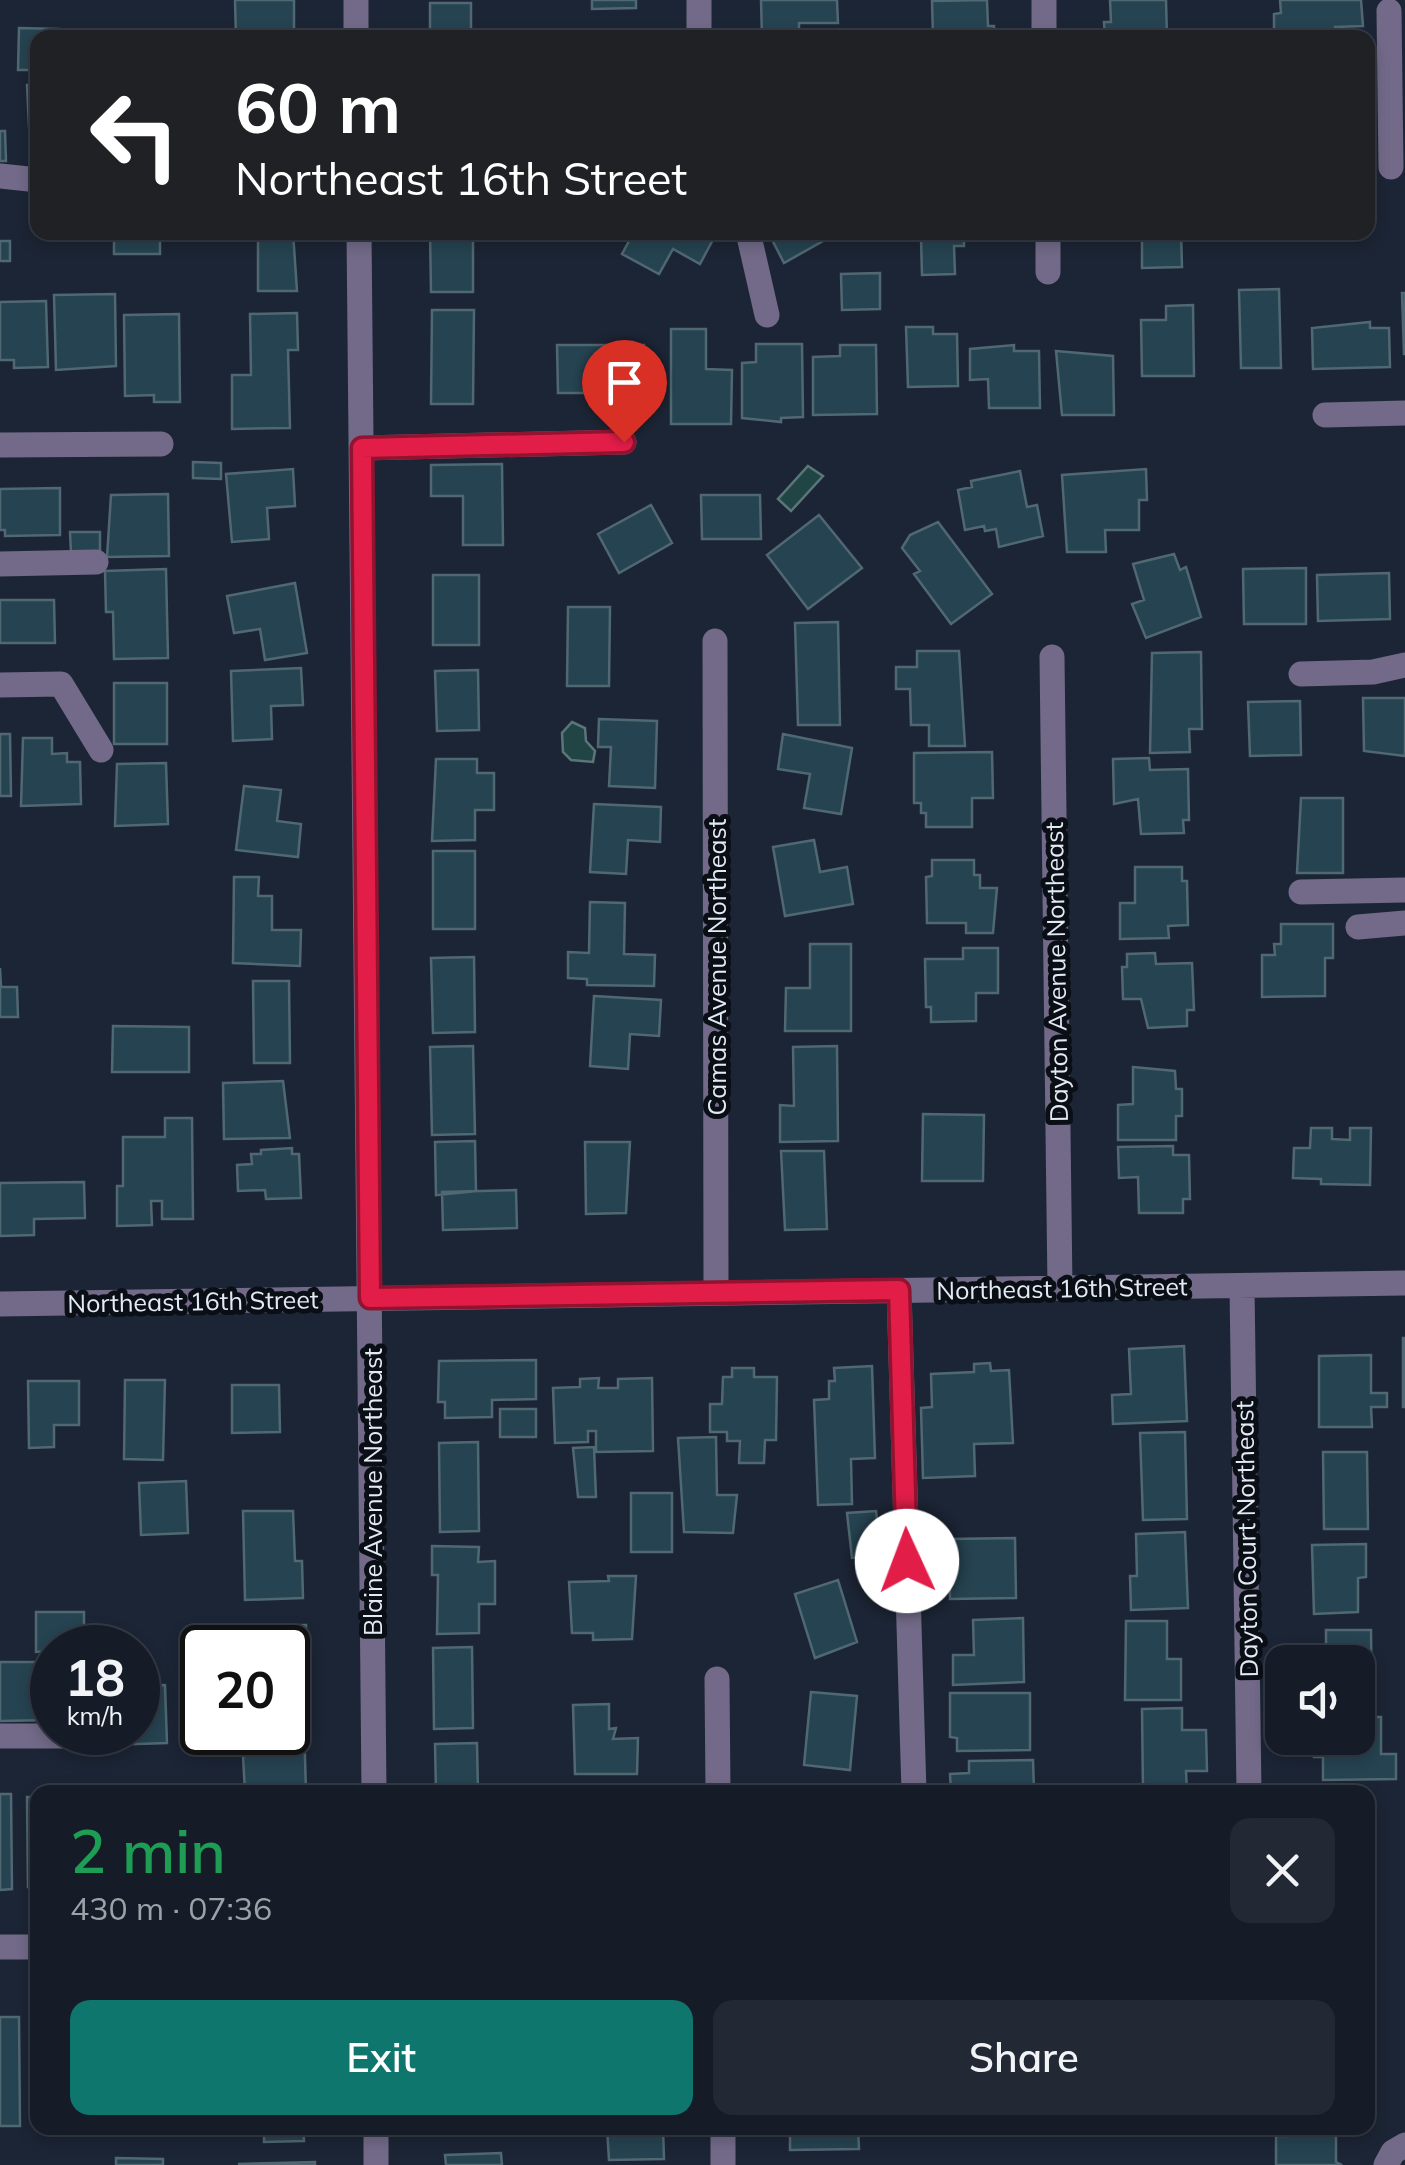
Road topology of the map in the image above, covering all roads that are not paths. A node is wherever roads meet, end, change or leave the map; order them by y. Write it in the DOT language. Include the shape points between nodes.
graph roads {
  1 [pos="356,0"];
  2 [pos="699,0"];
  3 [pos="1044,0"];
  4 [pos="1390,11"];
  5 [pos="356,30"];
  6 [pos="699,30"];
  7 [pos="1044,30"];
  8 [pos="1398,120"];
  9 [pos="1391,166"];
  10 [pos="0,176"];
  11 [pos="30,179"];
  12 [pos="359,240"];
  13 [pos="750,240"];
  14 [pos="1048,240"];
  15 [pos="1048,272"];
  16 [pos="766,315"];
  17 [pos="1405,413"];
  18 [pos="1326,416"];
  19 [pos="624,442"];
  20 [pos="162,444"];
  21 [pos="0,445"];
  22 [pos="362,448"];
  23 [pos="96,562"];
  24 [pos="0,564"];
  25 [pos="715,642"];
  26 [pos="1052,657"];
  27 [pos="1405,665"];
  28 [pos="1301,674"];
  29 [pos="0,685"];
  30 [pos="102,750"];
  31 [pos="1405,890"];
  32 [pos="1301,892"];
  33 [pos="1405,923"];
  34 [pos="1358,927"];
  35 [pos="1405,1283"];
  36 [pos="1242,1286"];
  37 [pos="1060,1288"];
  38 [pos="899,1290"];
  39 [pos="716,1293"];
  40 [pos="370,1298"];
  41 [pos="0,1304"];
  42 [pos="716,1679"];
  43 [pos="0,1736"];
  44 [pos="30,1736"];
  45 [pos="374,1785"];
  46 [pos="718,1785"];
  47 [pos="914,1785"];
  48 [pos="1249,1785"];
  49 [pos="0,1947"];
  50 [pos="30,1947"];
  51 [pos="376,2135"];
  52 [pos="723,2135"];
  53 [pos="1405,2145"];
  54 [pos="376,2165"];
  55 [pos="723,2165"];
  56 [pos="1386,2165"];
  1 -- 5 [label="street"];
  2 -- 6 [label="street"];
  3 -- 7 [label="street"];
  4 -- 8 [label="street"];
  8 -- 9 [label="street"];
  10 -- 11 [label="street"];
  12 -- 22 [label="street, Blaine Avenue Northeast"];
  13 -- 16 [label="street"];
  14 -- 15 [label="street"];
  17 -- 18 [label="street"];
  19 -- 22 [label="street"];
  20 -- 21 [label="street"];
  22 -- 40 [label="street, Blaine Avenue Northeast"];
  23 -- 24 [label="street"];
  25 -- 39 [label="street, Camas Avenue Northeast"];
  26 -- 37 [label="street, Dayton Avenue Northeast"];
  27 -- 28 [label="street"];
  29 -- 30 [label="street" via="61,684"];
  31 -- 32 [label="street"];
  33 -- 34 [label="street"];
  35 -- 36 [label="street, Northeast 16th Street"];
  36 -- 37 [label="street, Northeast 16th Street"];
  36 -- 48 [label="street, Dayton Court Northeast"];
  37 -- 38 [label="street, Northeast 16th Street"];
  38 -- 39 [label="street, Northeast 16th Street"];
  38 -- 47 [label="street"];
  39 -- 40 [label="street, Northeast 16th Street"];
  40 -- 41 [label="street, Northeast 16th Street"];
  40 -- 45 [label="street, Blaine Avenue Northeast"];
  42 -- 46 [label="street"];
  43 -- 44 [label="street"];
  49 -- 50 [label="street"];
  51 -- 54 [label="street"];
  52 -- 55 [label="street"];
  53 -- 56 [label="street"];
}
